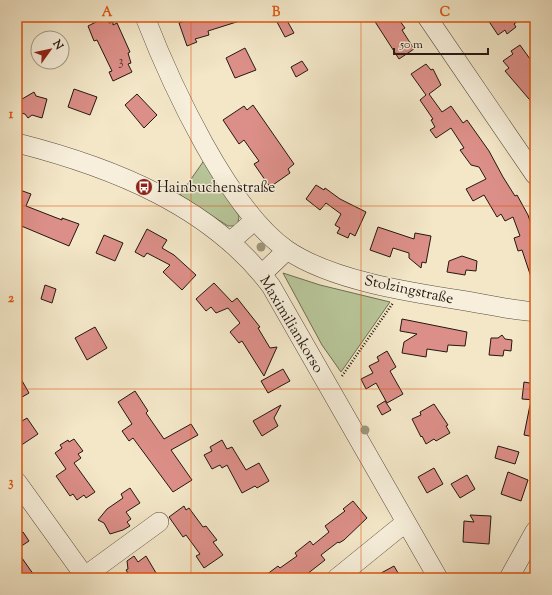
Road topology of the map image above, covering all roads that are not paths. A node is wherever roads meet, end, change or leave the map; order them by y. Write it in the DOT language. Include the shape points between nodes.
graph roads {
  1 [pos="145,17"];
  2 [pos="427,17"];
  3 [pos="17,142"];
  4 [pos="535,175"];
  5 [pos="260,225"];
  6 [pos="231,241"];
  7 [pos="287,250"];
  8 [pos="262,274"];
  9 [pos="535,312"];
  10 [pos="17,482"];
  11 [pos="159,522"];
  12 [pos="406,522"];
  13 [pos="535,531"];
  14 [pos="85,577"];
  15 [pos="337,578"];
  16 [pos="438,578"];
  17 [pos="509,578"];
  1 -- 5 [label="street" via="193,122 219,168"];
  2 -- 4 [label="street"];
  3 -- 6 [label="street, Maximiliankorso" via="52,151 144,187 200,218"];
  5 -- 6 [label="street"];
  5 -- 7 [label="street, Stolzingstraße"];
  6 -- 8 [label="street, Maximiliankorso"];
  7 -- 8 [label="street"];
  7 -- 9 [label="street, Stolzingstraße" via="333,271 370,282 412,292"];
  8 -- 12 [label="street, Maximiliankorso" via="298,331"];
  10 -- 14 [label="street"];
  11 -- 14 [label="street"];
  12 -- 15 [label="street"];
  12 -- 16 [label="street, Maximiliankorso"];
  13 -- 17 [label="street"];
}
